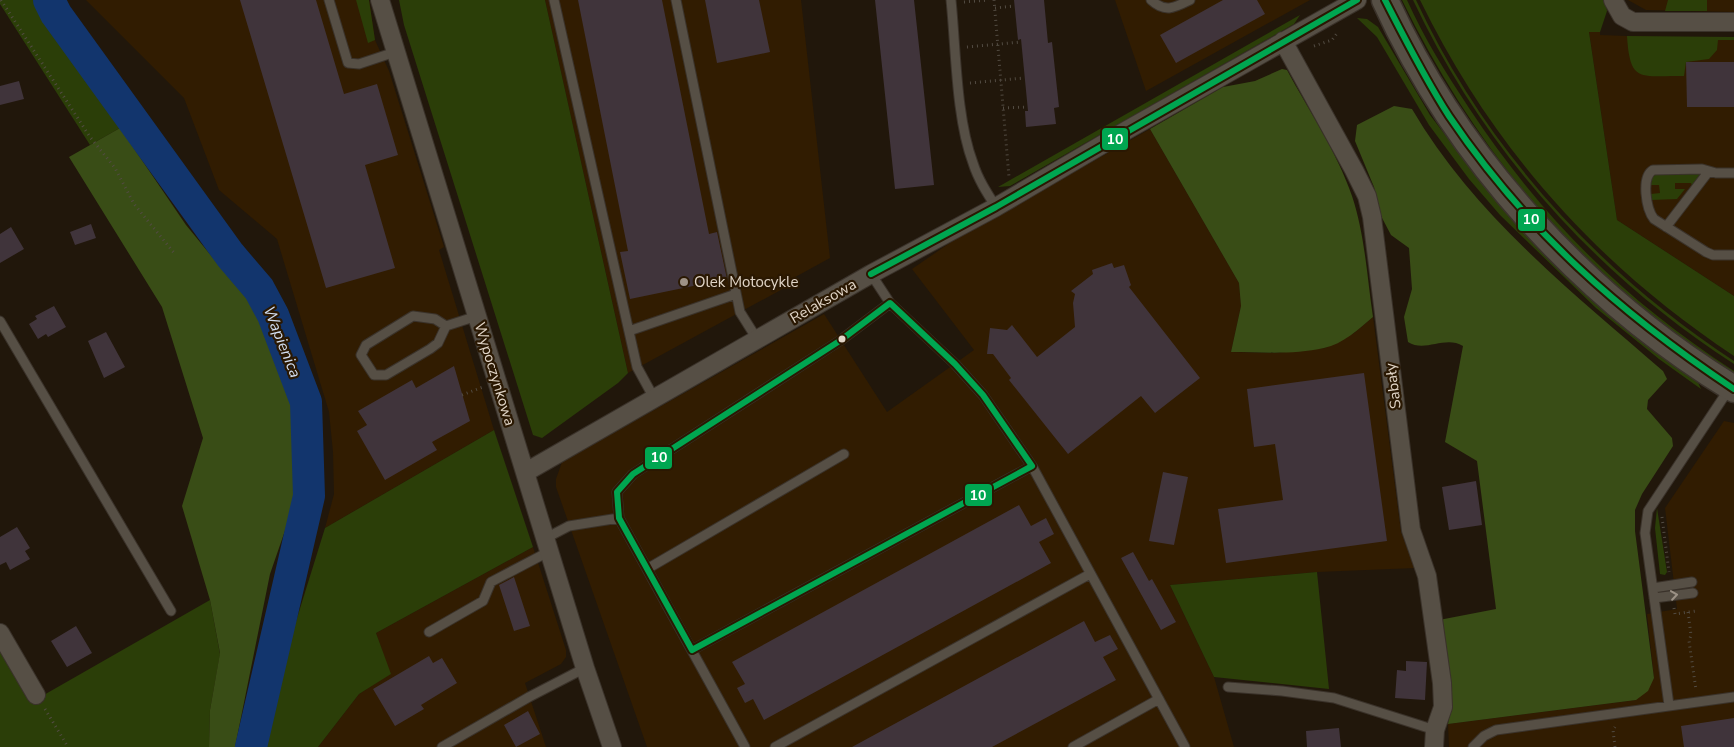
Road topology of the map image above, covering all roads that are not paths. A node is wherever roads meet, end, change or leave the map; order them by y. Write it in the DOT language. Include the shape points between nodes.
graph roads {
  1 [pos="329,0"];
  2 [pos="380,0"];
  3 [pos="554,0"];
  4 [pos="676,0"];
  5 [pos="1151,0"];
  6 [pos="1190,0"];
  7 [pos="1357,0"];
  8 [pos="1385,0"];
  9 [pos="1613,0"];
  10 [pos="951,2"];
  11 [pos="1734,22"];
  12 [pos="1283,41"];
  13 [pos="395,52"];
  14 [pos="1709,171"];
  15 [pos="1734,173"];
  16 [pos="996,207"];
  17 [pos="1666,227"];
  18 [pos="1734,255"];
  19 [pos="871,274"];
  20 [pos="736,294"];
  21 [pos="890,303"];
  22 [pos="476,316"];
  23 [pos="0,321"];
  24 [pos="446,326"];
  25 [pos="628,331"];
  26 [pos="757,339"];
  27 [pos="1732,388"];
  28 [pos="654,398"];
  29 [pos="844,454"];
  30 [pos="1032,466"];
  31 [pos="526,472"];
  32 [pos="619,518"];
  33 [pos="548,544"];
  34 [pos="647,569"];
  35 [pos="1090,574"];
  36 [pos="1692,582"];
  37 [pos="1653,588"];
  38 [pos="1693,593"];
  39 [pos="1654,598"];
  40 [pos="171,611"];
  41 [pos="430,632"];
  42 [pos="0,633"];
  43 [pos="692,650"];
  44 [pos="585,668"];
  45 [pos="1228,687"];
  46 [pos="36,695"];
  47 [pos="1734,696"];
  48 [pos="1159,699"];
  49 [pos="1669,705"];
  50 [pos="1435,738"];
  51 [pos="453,744"];
  52 [pos="442,747"];
  53 [pos="612,747"];
  54 [pos="745,747"];
  55 [pos="775,747"];
  56 [pos="1073,747"];
  57 [pos="1184,747"];
  58 [pos="1474,747"];
  1 -- 13 [label="lane" via="348,63 359,64"];
  2 -- 13 [label="street, Wypoczynkowa"];
  3 -- 25 [label="lane"];
  4 -- 20 [label="lane"];
  5 -- 6 [label="lane" via="1159,8 1171,10"];
  7 -- 12 [label="street, Relaksowa"];
  8 -- 27 [label="main road" via="1415,60 1464,137 1534,223 1621,307 1667,344"];
  9 -- 11 [label="street" via="1622,16 1632,22"];
  10 -- 16 [label="lane" via="967,145 981,183"];
  12 -- 16 [label="street, Relaksowa"];
  12 -- 50 [label="street, Sabały" via="1354,170 1367,196 1372,217 1410,530 1427,576 1442,683 1443,706"];
  13 -- 22 [label="street, Wypoczynkowa"];
  14 -- 15 [label="lane"];
  14 -- 17 [label="lane"];
  14 -- 17 [label="lane" via="1653,170 1648,173 1646,187 1650,211 1654,219"];
  16 -- 19 [label="street, Relaksowa"];
  17 -- 18 [label="lane" via="1713,255"];
  19 -- 21 [label="lane"];
  19 -- 26 [label="street, Relaksowa"];
  20 -- 25 [label="lane"];
  20 -- 26 [label="lane" via="740,312"];
  21 -- 30 [label="lane" via="983,395"];
  21 -- 32 [label="lane" via="841,340 633,474 617,492"];
  22 -- 24 [label="lane"];
  22 -- 31 [label="street, Wypoczynkowa"];
  23 -- 40 [label="lane"];
  24 -- 24 [label="lane" via="434,346 386,375 374,375 361,355 366,345 413,316 435,319"];
  25 -- 28 [label="lane" via="637,367"];
  26 -- 28 [label="street, Relaksowa"];
  27 -- 37 [label="lane" via="1648,511 1645,533"];
  28 -- 31 [label="street, Relaksowa"];
  29 -- 34 [label="lane"];
  30 -- 35 [label="lane"];
  30 -- 43 [label="lane"];
  31 -- 33 [label="street, Wypoczynkowa"];
  32 -- 33 [label="lane" via="569,526"];
  32 -- 34 [label="lane"];
  33 -- 41 [label="lane" via="491,582 483,601"];
  33 -- 44 [label="street, Wypoczynkowa"];
  34 -- 43 [label="lane"];
  35 -- 48 [label="lane"];
  35 -- 55 [label="lane"];
  36 -- 37 [label="lane"];
  37 -- 39 [label="lane"];
  39 -- 38 [label="lane, one-way"];
  39 -- 49 [label="lane"];
  42 -- 46 [label="street"];
  43 -- 54 [label="lane"];
  44 -- 51 [label="lane" via="529,697"];
  44 -- 53 [label="street, Wypoczynkowa"];
  45 -- 50 [label="lane" via="1334,698"];
  47 -- 49 [label="lane"];
  48 -- 56 [label="lane"];
  48 -- 57 [label="lane"];
  49 -- 58 [label="lane" via="1496,730 1484,736"];
  51 -- 52 [label="lane"];
}
